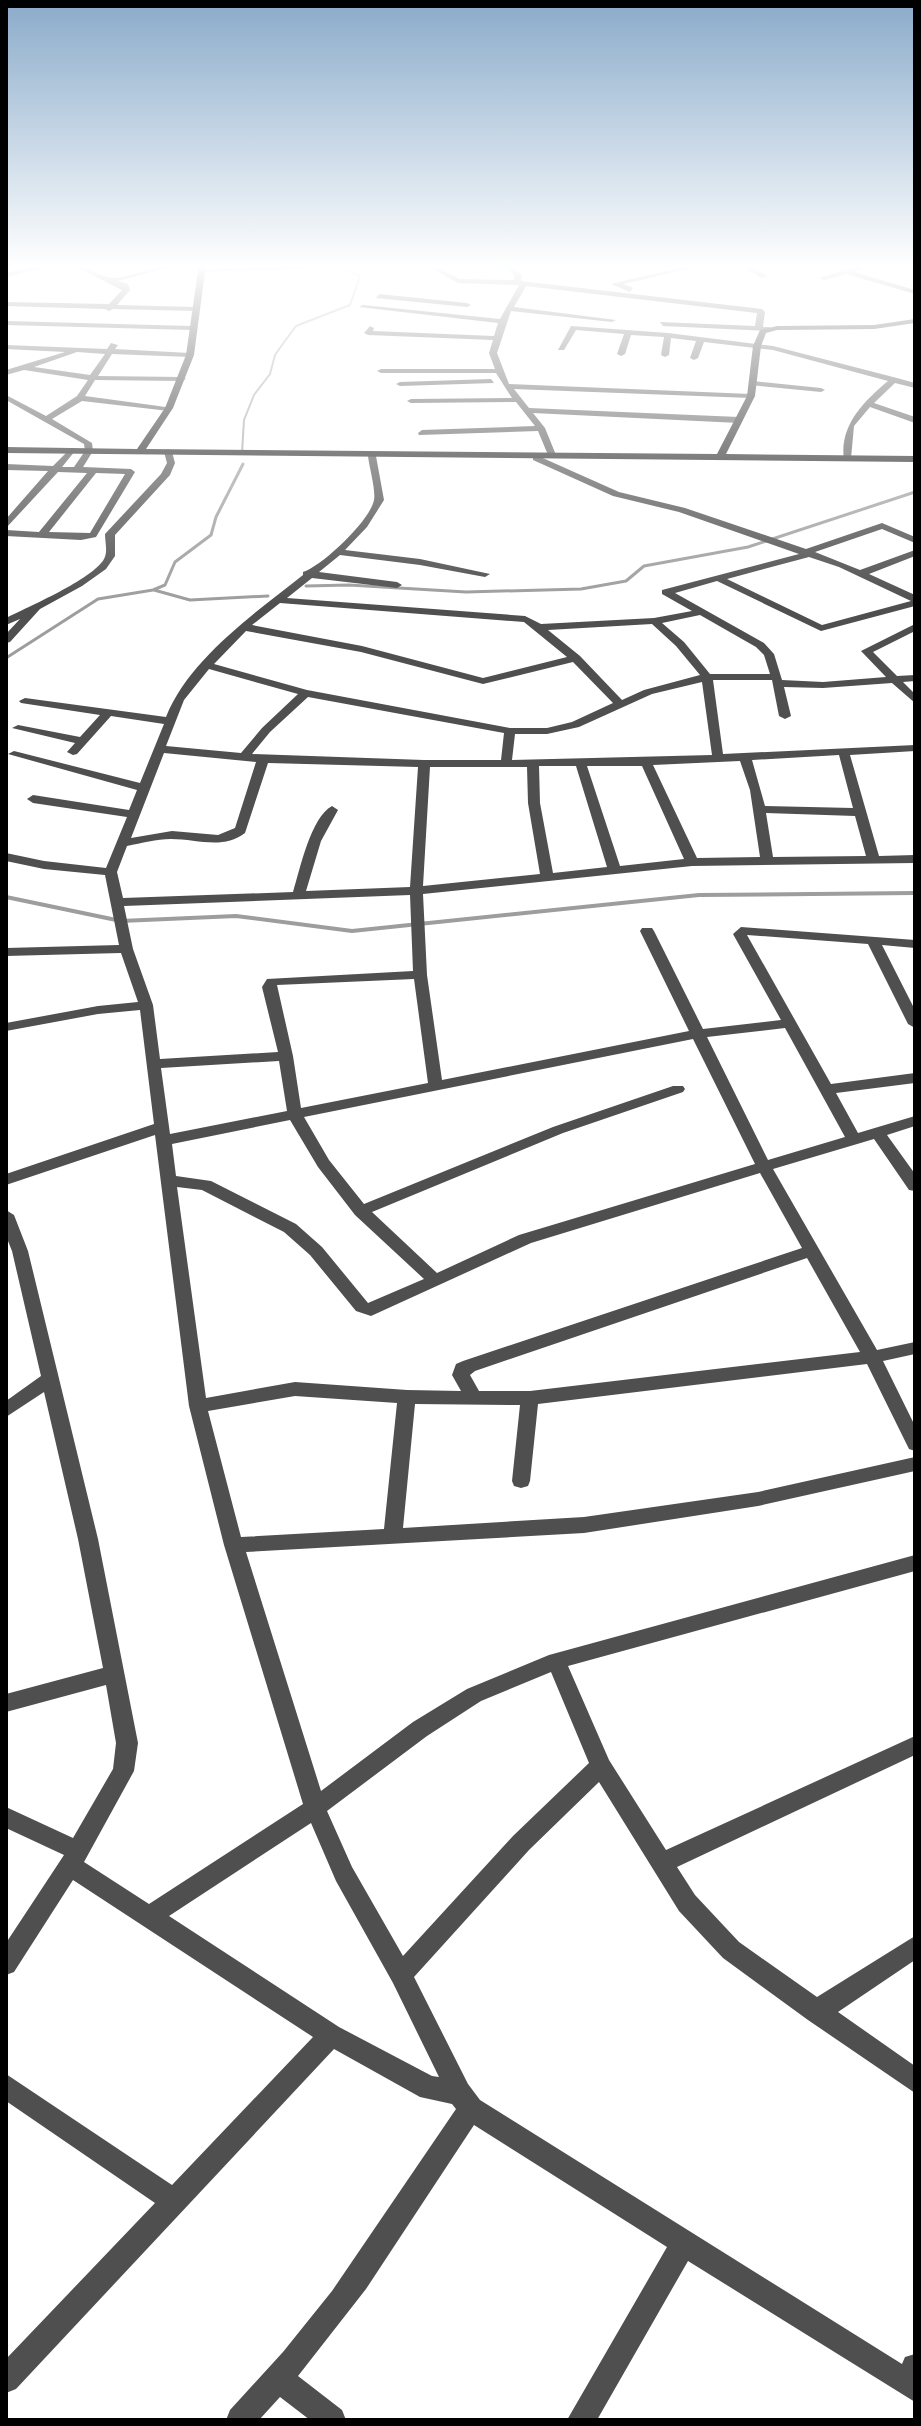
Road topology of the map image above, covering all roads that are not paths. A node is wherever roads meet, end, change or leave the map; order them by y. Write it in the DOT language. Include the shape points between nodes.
graph roads {
  1 [pos="87,377"];
  2 [pos="502,377"];
  3 [pos="754,377"];
  4 [pos="883,377"];
  5 [pos="92,378"];
  6 [pos="182,379"];
  7 [pos="894,380"];
  8 [pos="753,383"];
  9 [pos="400,384"];
  10 [pos="505,384"];
  11 [pos="915,386"];
  12 [pos="821,390"];
  13 [pos="751,396"];
  14 [pos="6,397"];
  15 [pos="80,398"];
  16 [pos="517,400"];
  17 [pos="411,401"];
  18 [pos="870,404"];
  19 [pos="25,407"];
  20 [pos="169,408"];
  21 [pos="527,410"];
  22 [pos="6,412"];
  23 [pos="47,419"];
  24 [pos="739,420"];
  25 [pos="915,420"];
  26 [pos="541,428"];
  27 [pos="422,433"];
  28 [pos="6,450"];
  29 [pos="71,451"];
  30 [pos="89,451"];
  31 [pos="140,451"];
  32 [pos="168,452"];
  33 [pos="276,453"];
  34 [pos="552,455"];
  35 [pos="372,456"];
  36 [pos="720,457"];
  37 [pos="536,458"];
  38 [pos="847,458"];
  39 [pos="915,461"];
  40 [pos="6,468"];
  41 [pos="57,469"];
  42 [pos="77,469"];
  43 [pos="94,470"];
  44 [pos="6,525"];
  45 [pos="6,533"];
  46 [pos="42,535"];
  47 [pos="915,540"];
  48 [pos="338,552"];
  49 [pos="915,553"];
  50 [pos="807,554"];
  51 [pos="861,573"];
  52 [pos="307,574"];
  53 [pos="485,574"];
  54 [pos="720,579"];
  55 [pos="397,585"];
  56 [pos="914,599"];
  57 [pos="279,600"];
  58 [pos="37,605"];
  59 [pos="701,612"];
  60 [pos="654,621"];
  61 [pos="6,622"];
  62 [pos="244,627"];
  63 [pos="539,627"];
  64 [pos="915,627"];
  65 [pos="6,640"];
  66 [pos="576,658"];
  67 [pos="207,665"];
  68 [pos="707,677"];
  69 [pos="915,678"];
  70 [pos="777,680"];
  71 [pos="897,681"];
  72 [pos="306,693"];
  73 [pos="915,700"];
  74 [pos="25,701"];
  75 [pos="621,705"];
  76 [pos="107,714"];
  77 [pos="785,716"];
  78 [pos="170,721"];
  79 [pos="18,728"];
  80 [pos="510,731"];
  81 [pos="82,741"];
  82 [pos="915,748"];
  83 [pos="161,749"];
  84 [pos="73,752"];
  85 [pos="844,753"];
  86 [pos="14,754"];
  87 [pos="244,757"];
  88 [pos="718,757"];
  89 [pos="745,757"];
  90 [pos="263,759"];
  91 [pos="580,761"];
  92 [pos="646,762"];
  93 [pos="506,763"];
  94 [pos="533,763"];
  95 [pos="424,764"];
  96 [pos="145,788"];
  97 [pos="33,799"];
  98 [pos="759,809"];
  99 [pos="332,810"];
  100 [pos="859,812"];
  101 [pos="134,814"];
  102 [pos="120,844"];
  103 [pos="6,857"];
  104 [pos="873,858"];
  105 [pos="767,859"];
  106 [pos="915,859"];
  107 [pos="692,862"];
  108 [pos="615,871"];
  109 [pos="111,872"];
  110 [pos="547,876"];
  111 [pos="416,891"];
  112 [pos="299,894"];
  113 [pos="118,902"];
  114 [pos="647,931"];
  115 [pos="873,940"];
  116 [pos="915,944"];
  117 [pos="126,949"];
  118 [pos="6,952"];
  119 [pos="420,975"];
  120 [pos="146,1005"];
  121 [pos="791,1023"];
  122 [pos="915,1024"];
  123 [pos="6,1027"];
  124 [pos="696,1034"];
  125 [pos="286,1056"];
  126 [pos="152,1064"];
  127 [pos="915,1078"];
  128 [pos="436,1086"];
  129 [pos="678,1089"];
  130 [pos="829,1089"];
  131 [pos="295,1115"];
  132 [pos="915,1121"];
  133 [pos="877,1132"];
  134 [pos="164,1134"];
  135 [pos="854,1139"];
  136 [pos="764,1167"];
  137 [pos="6,1180"];
  138 [pos="170,1181"];
  139 [pos="915,1186"];
  140 [pos="361,1211"];
  141 [pos="6,1215"];
  142 [pos="812,1250"];
  143 [pos="434,1279"];
  144 [pos="915,1348"];
  145 [pos="872,1357"];
  146 [pos="50,1379"];
  147 [pos="407,1397"];
  148 [pos="473,1397"];
  149 [pos="530,1398"];
  150 [pos="198,1406"];
  151 [pos="6,1410"];
  152 [pos="915,1444"];
  153 [pos="915,1464"];
  154 [pos="521,1481"];
  155 [pos="393,1536"];
  156 [pos="234,1545"];
  157 [pos="915,1563"];
  158 [pos="556,1661"];
  159 [pos="113,1674"];
  160 [pos="6,1703"];
  161 [pos="915,1745"];
  162 [pos="601,1766"];
  163 [pos="315,1808"];
  164 [pos="6,1817"];
  165 [pos="74,1858"];
  166 [pos="662,1863"];
  167 [pos="150,1916"];
  168 [pos="915,1947"];
  169 [pos="6,1964"];
  170 [pos="401,1975"];
  171 [pos="816,2012"];
  172 [pos="331,2035"];
  173 [pos="915,2081"];
  174 [pos="6,2086"];
  175 [pos="465,2101"];
  176 [pos="175,2202"];
  177 [pos="684,2243"];
  178 [pos="6,2379"];
  179 [pos="279,2379"];
  180 [pos="912,2379"];
  181 [pos="240,2420"];
  182 [pos="332,2420"];
  183 [pos="581,2420"];
  1 -- 5 [label="street"];
  2 -- 10 [label="street"];
  3 -- 8 [label="main road"];
  4 -- 7 [label="street"];
  5 -- 6 [label="street"];
  5 -- 15 [label="street"];
  6 -- 20 [label="main road"];
  7 -- 11 [label="street"];
  7 -- 18 [label="street"];
  8 -- 12 [label="street"];
  8 -- 13 [label="main road"];
  9 -- 10 [label="street"];
  10 -- 13 [label="street"];
  10 -- 16 [label="street"];
  13 -- 24 [label="main road"];
  14 -- 19 [label="street"];
  15 -- 20 [label="street"];
  15 -- 23 [label="street"];
  16 -- 17 [label="street"];
  16 -- 21 [label="street"];
  18 -- 25 [label="street"];
  18 -- 38 [label="street" via="850,426"];
  19 -- 22 [label="street"];
  19 -- 23 [label="street"];
  20 -- 31 [label="main road"];
  21 -- 24 [label="street"];
  21 -- 26 [label="street"];
  23 -- 30 [label="street" via="84,438"];
  24 -- 36 [label="main road"];
  26 -- 27 [label="street"];
  26 -- 34 [label="street"];
  28 -- 29 [label="main road"];
  29 -- 30 [label="main road"];
  29 -- 41 [label="street"];
  30 -- 31 [label="main road"];
  30 -- 42 [label="street"];
  31 -- 32 [label="main road"];
  32 -- 33 [label="main road"];
  32 -- 58 [label="street" via="171,463 165,475 110,534 107,563 85,581"];
  33 -- 34 [label="main road"];
  33 -- 35 [label="main road"];
  34 -- 36 [label="main road"];
  35 -- 37 [label="main road"];
  35 -- 48 [label="street" via="379,500"];
  36 -- 38 [label="main road"];
  37 -- 39 [label="main road"];
  37 -- 50 [label="street" via="616,494 682,510"];
  38 -- 39 [label="main road"];
  40 -- 41 [label="street"];
  41 -- 42 [label="street"];
  41 -- 44 [label="street"];
  42 -- 43 [label="street"];
  43 -- 46 [label="street"];
  43 -- 46 [label="street" via="131,472 96,532 87,537"];
  45 -- 46 [label="street"];
  47 -- 50 [label="street" via="882,526"];
  48 -- 52 [label="street"];
  48 -- 53 [label="street"];
  49 -- 51 [label="street"];
  50 -- 51 [label="street"];
  50 -- 54 [label="street"];
  51 -- 56 [label="street"];
  52 -- 55 [label="street"];
  52 -- 57 [label="street"];
  54 -- 56 [label="street" via="818,628"];
  54 -- 59 [label="street" via="666,592"];
  57 -- 62 [label="street"];
  57 -- 63 [label="street" via="515,617"];
  58 -- 61 [label="street"];
  58 -- 65 [label="street"];
  59 -- 60 [label="street"];
  59 -- 70 [label="street" via="760,645 769,654"];
  60 -- 63 [label="street"];
  60 -- 68 [label="street"];
  62 -- 66 [label="street" via="362,649 483,681"];
  62 -- 67 [label="street"];
  63 -- 66 [label="street"];
  64 -- 71 [label="street" via="867,649"];
  66 -- 75 [label="street"];
  67 -- 72 [label="street"];
  67 -- 78 [label="street" via="179,699"];
  68 -- 70 [label="street"];
  68 -- 75 [label="street" via="648,692"];
  68 -- 88 [label="street"];
  69 -- 71 [label="street"];
  70 -- 71 [label="street"];
  70 -- 77 [label="street"];
  71 -- 73 [label="street"];
  72 -- 80 [label="street"];
  72 -- 87 [label="street"];
  74 -- 76 [label="street"];
  75 -- 80 [label="street" via="564,728"];
  76 -- 78 [label="street"];
  76 -- 81 [label="street"];
  78 -- 83 [label="street"];
  79 -- 81 [label="street"];
  80 -- 93 [label="street"];
  81 -- 84 [label="street"];
  82 -- 85 [label="street"];
  83 -- 87 [label="street"];
  83 -- 96 [label="street"];
  85 -- 89 [label="street"];
  85 -- 100 [label="street"];
  86 -- 96 [label="street"];
  87 -- 90 [label="street"];
  88 -- 89 [label="street"];
  88 -- 92 [label="street"];
  89 -- 98 [label="street"];
  90 -- 95 [label="street"];
  90 -- 102 [label="street" via="236,835 173,835"];
  91 -- 92 [label="street"];
  91 -- 94 [label="street"];
  91 -- 108 [label="street"];
  92 -- 107 [label="street"];
  93 -- 94 [label="street"];
  93 -- 95 [label="street"];
  94 -- 110 [label="street"];
  95 -- 111 [label="street"];
  96 -- 101 [label="street"];
  97 -- 101 [label="street"];
  98 -- 100 [label="street"];
  98 -- 105 [label="street"];
  99 -- 112 [label="street" via="315,841"];
  100 -- 104 [label="street"];
  101 -- 102 [label="street"];
  102 -- 109 [label="street"];
  103 -- 109 [label="street"];
  104 -- 105 [label="street"];
  104 -- 106 [label="street"];
  105 -- 107 [label="street"];
  107 -- 108 [label="street"];
  108 -- 110 [label="street"];
  109 -- 113 [label="street"];
  110 -- 111 [label="street"];
  111 -- 112 [label="street"];
  111 -- 119 [label="street"];
  112 -- 113 [label="street"];
  113 -- 117 [label="street"];
  114 -- 124 [label="street"];
  115 -- 116 [label="street"];
  115 -- 121 [label="street" via="741,931"];
  115 -- 122 [label="street"];
  117 -- 118 [label="street"];
  117 -- 120 [label="street"];
  119 -- 125 [label="street" via="272,982"];
  119 -- 128 [label="street"];
  120 -- 123 [label="street"];
  120 -- 126 [label="street"];
  121 -- 124 [label="street"];
  121 -- 130 [label="street"];
  124 -- 128 [label="street"];
  124 -- 136 [label="street"];
  125 -- 126 [label="street"];
  125 -- 131 [label="street"];
  126 -- 134 [label="street"];
  127 -- 130 [label="street"];
  128 -- 131 [label="street"];
  129 -- 140 [label="street" via="558,1130"];
  130 -- 135 [label="street"];
  131 -- 134 [label="street"];
  131 -- 140 [label="street" via="323,1163"];
  132 -- 133 [label="street"];
  133 -- 135 [label="street"];
  133 -- 139 [label="street"];
  134 -- 137 [label="street"];
  134 -- 138 [label="street"];
  135 -- 136 [label="street"];
  136 -- 142 [label="street"];
  136 -- 143 [label="street" via="525,1239"];
  138 -- 143 [label="street" via="205,1185 290,1228 362,1307 378,1309"];
  138 -- 150 [label="street"];
  140 -- 143 [label="street"];
  141 -- 146 [label="street" via="20,1251"];
  142 -- 145 [label="street"];
  142 -- 148 [label="street" via="462,1369"];
  144 -- 145 [label="street"];
  145 -- 149 [label="street"];
  145 -- 152 [label="street"];
  146 -- 151 [label="street"];
  146 -- 159 [label="street"];
  147 -- 148 [label="street"];
  147 -- 150 [label="street" via="295,1389"];
  147 -- 155 [label="street"];
  148 -- 149 [label="street"];
  149 -- 154 [label="street"];
  150 -- 156 [label="street"];
  153 -- 155 [label="street" via="758,1499 584,1525"];
  155 -- 156 [label="street"];
  156 -- 163 [label="street"];
  157 -- 158 [label="street"];
  158 -- 162 [label="street"];
  158 -- 163 [label="street" via="474,1695"];
  159 -- 160 [label="street"];
  159 -- 165 [label="street" via="127,1743 123,1771"];
  161 -- 166 [label="street"];
  162 -- 166 [label="street"];
  162 -- 170 [label="street" via="521,1843"];
  163 -- 167 [label="street"];
  163 -- 170 [label="street" via="344,1874"];
  164 -- 165 [label="street"];
  165 -- 167 [label="street"];
  165 -- 169 [label="street"];
  166 -- 171 [label="street" via="687,1903 731,1950"];
  167 -- 172 [label="street"];
  168 -- 171 [label="street"];
  170 -- 175 [label="street"];
  171 -- 173 [label="street"];
  172 -- 175 [label="street" via="429,2088"];
  172 -- 176 [label="street"];
  174 -- 176 [label="street"];
  175 -- 177 [label="street"];
  175 -- 179 [label="street" via="371,2259"];
  176 -- 178 [label="street"];
  177 -- 180 [label="street"];
  177 -- 183 [label="street"];
  179 -- 181 [label="street"];
  179 -- 182 [label="street"];
}
